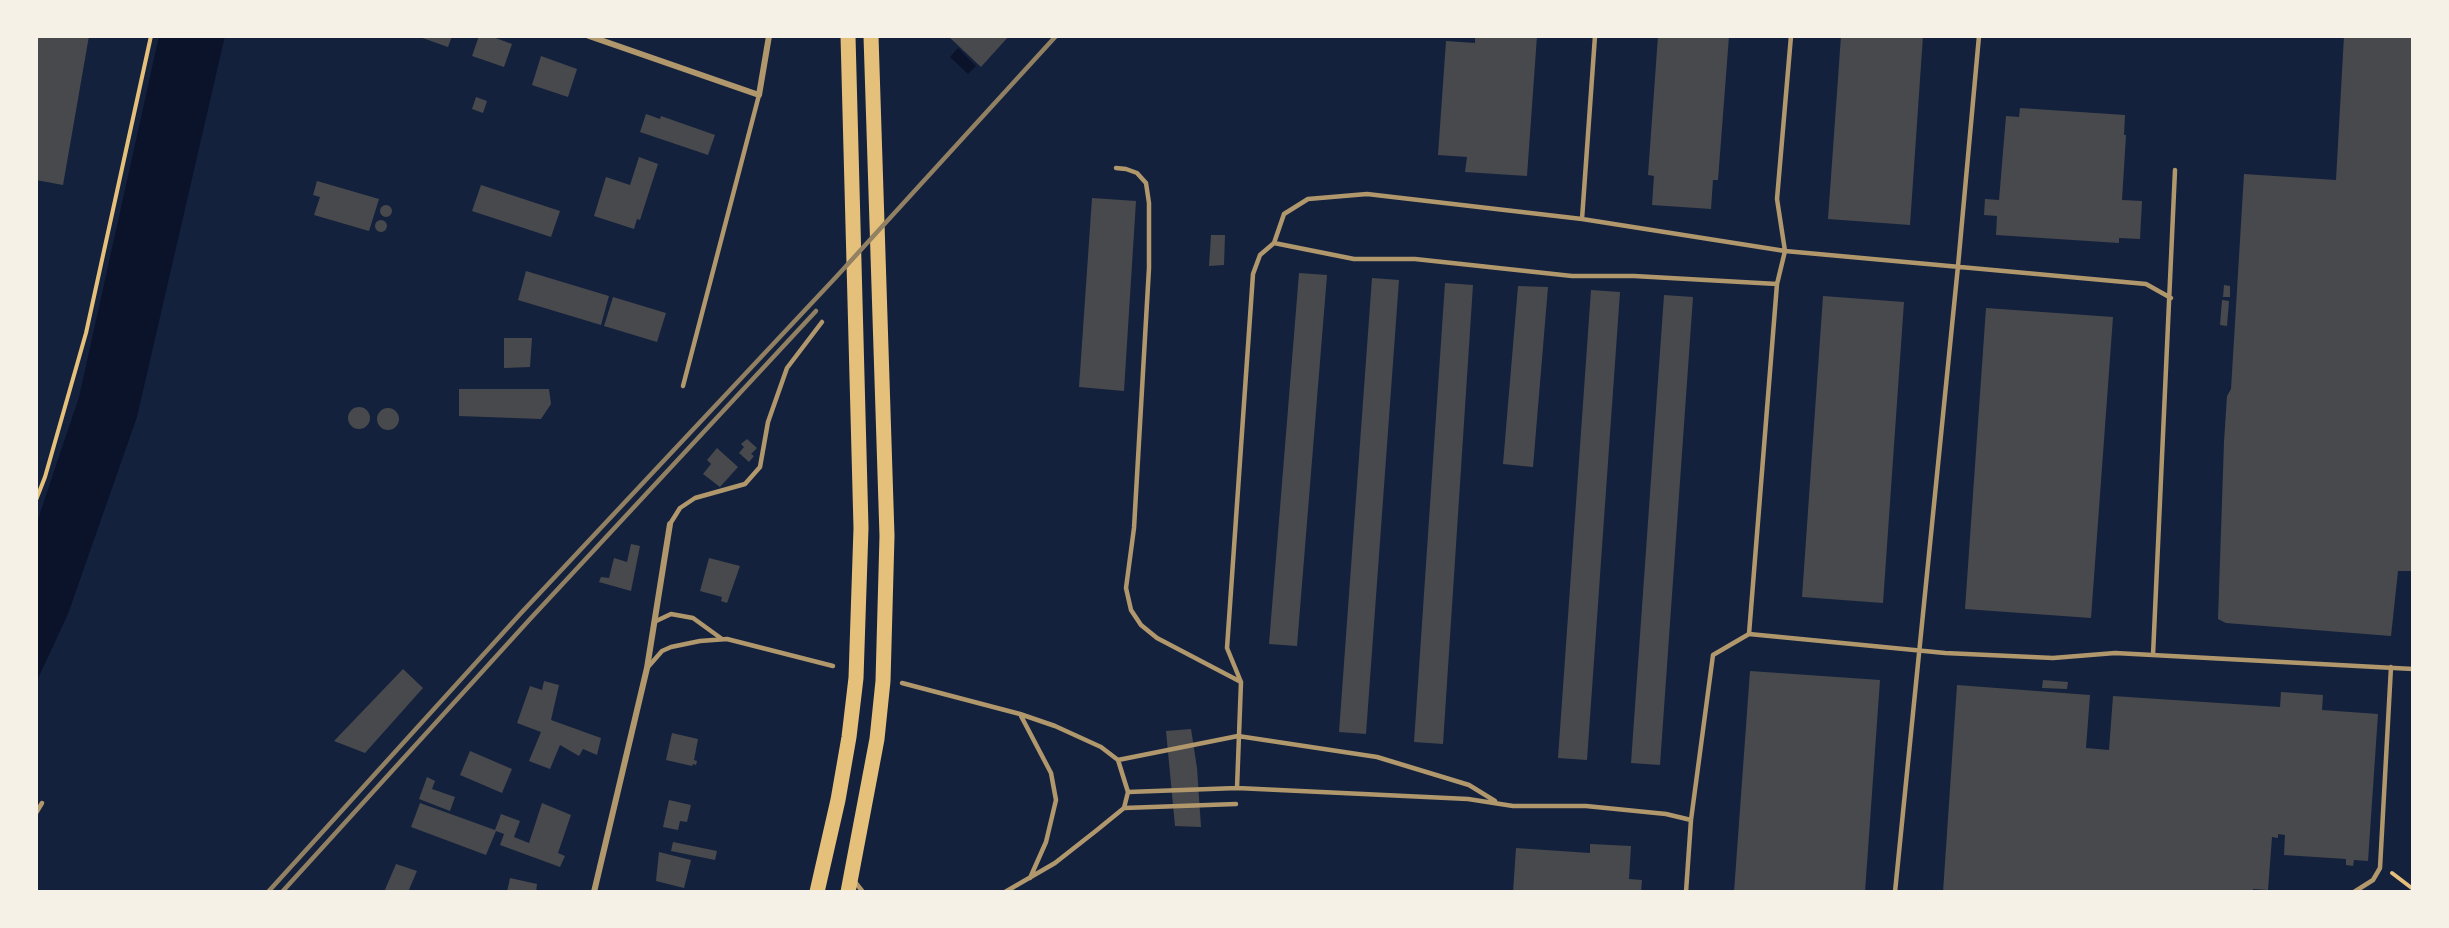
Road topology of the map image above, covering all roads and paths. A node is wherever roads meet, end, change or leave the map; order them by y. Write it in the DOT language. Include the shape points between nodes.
graph roads {
  1 [pos="152,36"];
  2 [pos="589,36"];
  3 [pos="769,36"];
  4 [pos="848,36"];
  5 [pos="871,36"];
  6 [pos="1595,36"];
  7 [pos="1791,36"];
  8 [pos="1979,36"];
  9 [pos="759,95"];
  10 [pos="1116,168"];
  11 [pos="2175,170"];
  12 [pos="1582,219"];
  13 [pos="1274,243"];
  14 [pos="1785,251"];
  15 [pos="1958,266"];
  16 [pos="1777,284"];
  17 [pos="2171,298"];
  18 [pos="822,322"];
  19 [pos="683,386"];
  20 [pos="36,500"];
  21 [pos="670,524"];
  22 [pos="654,622"];
  23 [pos="1749,634"];
  24 [pos="722,639"];
  25 [pos="1919,651"];
  26 [pos="2153,655"];
  27 [pos="833,666"];
  28 [pos="2391,667"];
  29 [pos="647,668"];
  30 [pos="2413,669"];
  31 [pos="1241,682"];
  32 [pos="902,683"];
  33 [pos="1020,714"];
  34 [pos="1238,736"];
  35 [pos="1118,760"];
  36 [pos="1237,788"];
  37 [pos="1128,792"];
  38 [pos="1497,802"];
  39 [pos="42,803"];
  40 [pos="1236,804"];
  41 [pos="1124,808"];
  42 [pos="36,813"];
  43 [pos="1691,820"];
  44 [pos="2392,873"];
  45 [pos="1030,878"];
  46 [pos="850,885"];
  47 [pos="2413,888"];
  48 [pos="594,892"];
  49 [pos="817,892"];
  50 [pos="862,892"];
  51 [pos="1005,892"];
  52 [pos="1686,892"];
  53 [pos="1895,892"];
  54 [pos="2354,892"];
  1 -- 20 [label="path" via="86,333"];
  2 -- 9 [label="street"];
  3 -- 9 [label="street"];
  4 -- 49 [label="main road" via="861,528 854,690 838,800"];
  5 -- 46 [label="main road" via="887,525 883,681 877,740"];
  6 -- 12 [label="lane"];
  7 -- 14 [label="lane" via="1777,199"];
  8 -- 15 [label="lane"];
  9 -- 19 [label="lane"];
  10 -- 31 [label="lane" via="1137,173 1146,183 1149,203 1134,528 1126,588 1131,610 1157,638"];
  11 -- 17 [label="lane"];
  12 -- 13 [label="lane" via="1367,194 1308,199 1284,214"];
  12 -- 14 [label="lane"];
  13 -- 16 [label="lane" via="1354,259 1415,259 1572,276"];
  13 -- 31 [label="lane" via="1260,255 1253,274 1227,648"];
  14 -- 15 [label="lane"];
  14 -- 16 [label="lane"];
  15 -- 17 [label="lane" via="2146,284"];
  15 -- 25 [label="lane"];
  16 -- 23 [label="lane"];
  17 -- 26 [label="lane"];
  18 -- 21 [label="lane" via="787,368 768,422 760,467 745,484 695,498 680,508"];
  21 -- 22 [label="street"];
  22 -- 24 [label="lane" via="671,614 693,618"];
  22 -- 29 [label="street"];
  23 -- 25 [label="lane"];
  23 -- 43 [label="lane" via="1713,655"];
  24 -- 27 [label="lane"];
  24 -- 29 [label="lane" via="671,647"];
  25 -- 26 [label="lane" via="2053,658 2115,653"];
  25 -- 53 [label="lane"];
  26 -- 28 [label="lane"];
  28 -- 30 [label="lane"];
  28 -- 54 [label="lane" via="2380,868 2373,880"];
  29 -- 48 [label="street"];
  31 -- 34 [label="lane"];
  32 -- 33 [label="lane"];
  33 -- 35 [label="lane" via="1101,747"];
  33 -- 45 [label="lane" via="1052,773 1056,800 1046,842"];
  34 -- 35 [label="lane"];
  34 -- 36 [label="lane"];
  34 -- 38 [label="lane" via="1377,757 1469,785"];
  35 -- 37 [label="lane"];
  36 -- 37 [label="lane"];
  36 -- 38 [label="lane"];
  37 -- 41 [label="lane"];
  38 -- 43 [label="lane" via="1514,806 1620,809"];
  39 -- 42 [label="lane"];
  40 -- 41 [label="lane"];
  41 -- 45 [label="lane"];
  43 -- 52 [label="lane"];
  44 -- 47 [label="path"];
  45 -- 51 [label="lane"];
  46 -- 50 [label="lane"];
}
